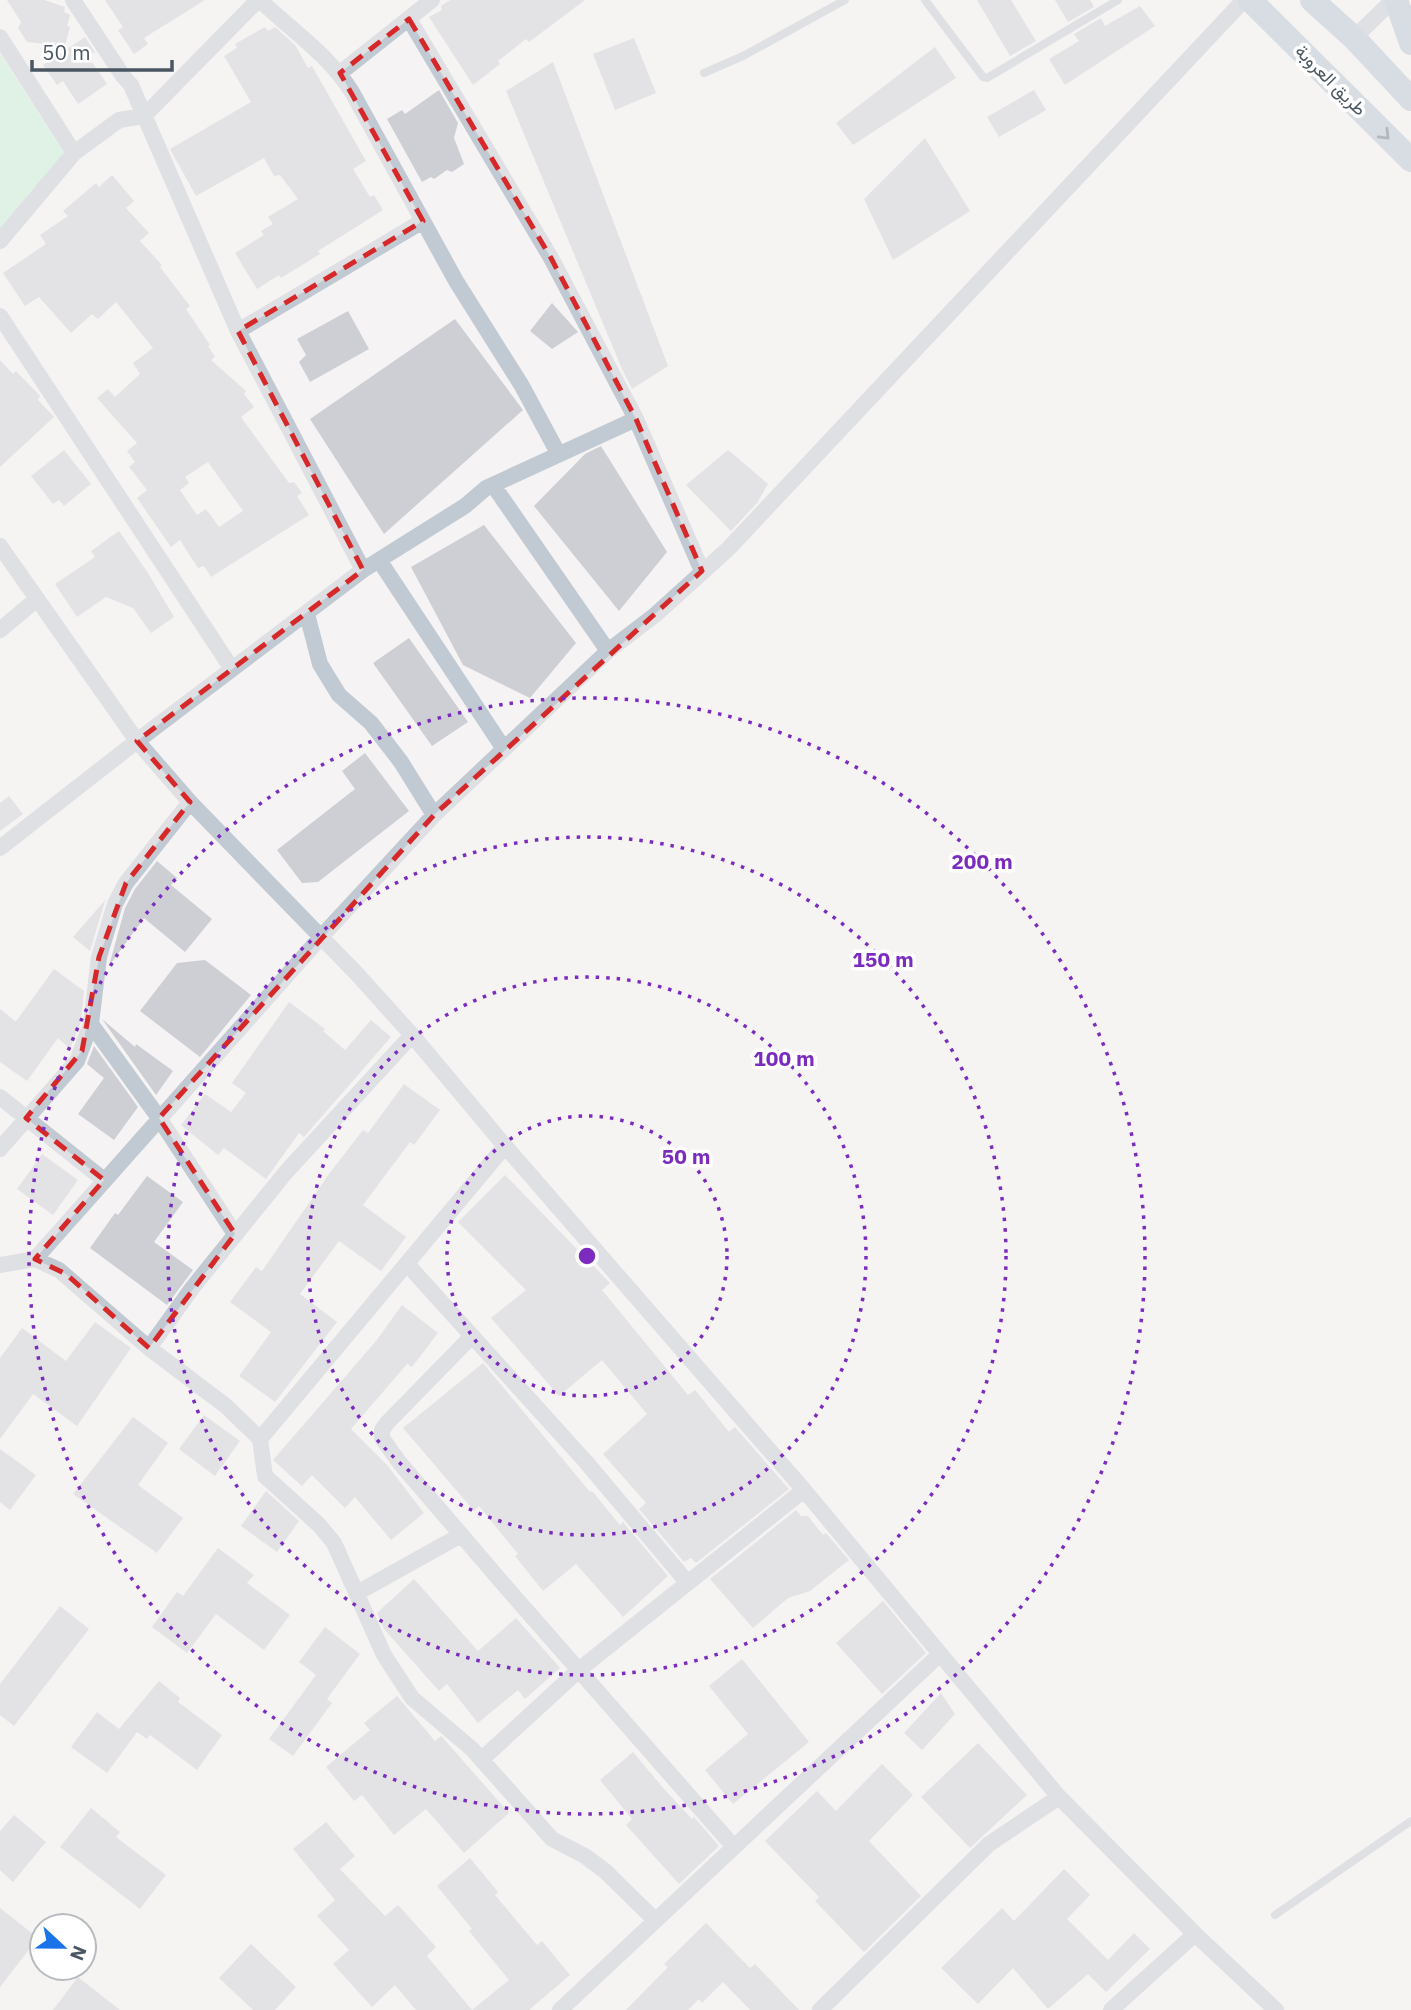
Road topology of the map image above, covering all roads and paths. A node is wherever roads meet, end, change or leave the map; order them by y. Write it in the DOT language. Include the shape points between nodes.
graph roads {
  1 [pos="73,0"];
  2 [pos="259,0"];
  3 [pos="432,0"];
  4 [pos="845,0"];
  5 [pos="925,0"];
  6 [pos="1118,0"];
  7 [pos="1244,0"];
  8 [pos="1250,0"];
  9 [pos="1312,0"];
  10 [pos="1395,0"];
  11 [pos="409,19"];
  12 [pos="0,37"];
  13 [pos="1354,38"];
  14 [pos="1411,43"];
  15 [pos="704,73"];
  16 [pos="340,74"];
  17 [pos="1411,99"];
  18 [pos="144,116"];
  19 [pos="74,153"];
  20 [pos="1411,160"];
  21 [pos="423,221"];
  22 [pos="0,241"];
  23 [pos="0,316"];
  24 [pos="239,331"];
  25 [pos="636,418"];
  26 [pos="558,453"];
  27 [pos="493,485"];
  28 [pos="0,546"];
  29 [pos="379,560"];
  30 [pos="363,570"];
  31 [pos="702,571"];
  32 [pos="37,598"];
  33 [pos="307,614"];
  34 [pos="0,630"];
  35 [pos="608,651"];
  36 [pos="232,669"];
  37 [pos="137,741"];
  38 [pos="505,749"];
  39 [pos="190,802"];
  40 [pos="434,815"];
  41 [pos="0,848"];
  42 [pos="321,937"];
  43 [pos="91,1024"];
  44 [pos="412,1035"];
  45 [pos="0,1097"];
  46 [pos="26,1118"];
  47 [pos="159,1118"];
  48 [pos="505,1146"];
  49 [pos="0,1149"];
  50 [pos="104,1180"];
  51 [pos="235,1234"];
  52 [pos="35,1259"];
  53 [pos="407,1264"];
  54 [pos="0,1265"];
  55 [pos="472,1336"];
  56 [pos="149,1348"];
  57 [pos="260,1439"];
  58 [pos="804,1490"];
  59 [pos="460,1535"];
  60 [pos="687,1582"];
  61 [pos="357,1593"];
  62 [pos="939,1655"];
  63 [pos="580,1669"];
  64 [pos="482,1759"];
  65 [pos="1059,1797"];
  66 [pos="1411,1821"];
  67 [pos="734,1847"];
  68 [pos="1275,1915"];
  69 [pos="654,1920"];
  70 [pos="1195,1934"];
  71 [pos="560,2010"];
  72 [pos="820,2010"];
  73 [pos="1111,2010"];
  74 [pos="1276,2010"];
  1 -- 18 [label="street" via="131,85"];
  2 -- 16 [label="street"];
  2 -- 18 [label="street"];
  3 -- 11 [label="street"];
  4 -- 15 [label="lane"];
  5 -- 6 [label="lane" via="987,78"];
  7 -- 31 [label="street" via="729,549"];
  8 -- 20 [label="main road, طريق العروبة, one-way"];
  9 -- 13 [label="main road"];
  10 -- 13 [label="street"];
  10 -- 14 [label="main road"];
  11 -- 16 [label="street"];
  11 -- 25 [label="street" via="551,258"];
  12 -- 19 [label="street"];
  13 -- 17 [label="main road"];
  16 -- 21 [label="street"];
  18 -- 19 [label="street" via="119,120"];
  18 -- 24 [label="street"];
  19 -- 22 [label="street"];
  21 -- 24 [label="street"];
  21 -- 26 [label="street"];
  23 -- 36 [label="street"];
  24 -- 30 [label="street"];
  25 -- 26 [label="street"];
  25 -- 31 [label="street"];
  26 -- 27 [label="street"];
  27 -- 29 [label="street"];
  27 -- 35 [label="street"];
  28 -- 32 [label="street"];
  29 -- 30 [label="street"];
  29 -- 38 [label="street"];
  30 -- 33 [label="street"];
  31 -- 35 [label="street"];
  32 -- 34 [label="street"];
  32 -- 37 [label="street"];
  33 -- 36 [label="street"];
  33 -- 40 [label="street" via="320,664 339,695 370,723 401,762"];
  35 -- 38 [label="street"];
  36 -- 37 [label="street"];
  37 -- 39 [label="street"];
  37 -- 41 [label="street"];
  38 -- 40 [label="street"];
  39 -- 42 [label="street"];
  39 -- 43 [label="street" via="126,883 115,904 99,957"];
  40 -- 42 [label="street"];
  42 -- 44 [label="street"];
  42 -- 47 [label="street"];
  43 -- 46 [label="street" via="77,1060"];
  43 -- 47 [label="street"];
  44 -- 48 [label="street"];
  44 -- 51 [label="street" via="320,1133"];
  45 -- 46 [label="street"];
  46 -- 49 [label="street"];
  46 -- 50 [label="street"];
  47 -- 50 [label="street"];
  47 -- 51 [label="street"];
  48 -- 53 [label="street"];
  48 -- 58 [label="street"];
  50 -- 52 [label="street"];
  51 -- 56 [label="street"];
  52 -- 54 [label="street"];
  52 -- 56 [label="street" via="66,1274"];
  53 -- 55 [label="street"];
  53 -- 57 [label="street"];
  55 -- 59 [label="street" via="381,1434"];
  55 -- 60 [label="street"];
  56 -- 57 [label="street" via="226,1406"];
  57 -- 61 [label="street" via="265,1476 328,1535"];
  58 -- 60 [label="street"];
  58 -- 62 [label="street"];
  59 -- 61 [label="street"];
  59 -- 63 [label="street"];
  60 -- 63 [label="street"];
  61 -- 64 [label="street" via="384,1655 407,1692"];
  62 -- 65 [label="street"];
  62 -- 67 [label="street"];
  63 -- 64 [label="street"];
  63 -- 67 [label="street"];
  64 -- 69 [label="street" via="552,1839 605,1871"];
  65 -- 70 [label="street"];
  65 -- 72 [label="street" via="989,1843"];
  66 -- 68 [label="lane"];
  67 -- 69 [label="street"];
  69 -- 71 [label="street"];
  70 -- 73 [label="street"];
  70 -- 74 [label="street"];
}
